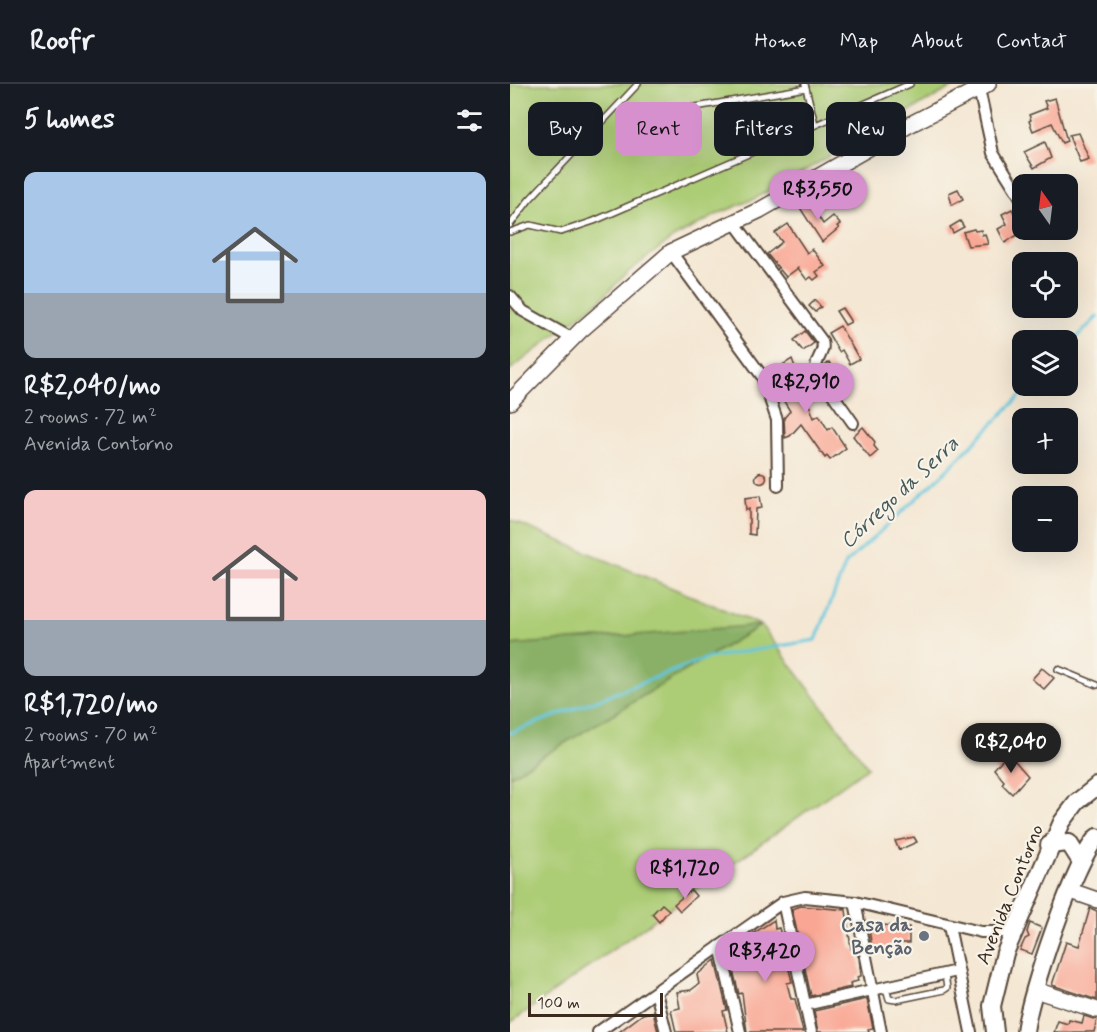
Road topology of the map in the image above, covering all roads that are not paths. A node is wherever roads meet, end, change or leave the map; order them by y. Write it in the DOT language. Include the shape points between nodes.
graph roads {
  1 [pos="638,84"];
  2 [pos="909,84"];
  3 [pos="806,86"];
  4 [pos="983,87"];
  5 [pos="702,105"];
  6 [pos="815,124"];
  7 [pos="1012,183"];
  8 [pos="734,222"];
  9 [pos="510,225"];
  10 [pos="510,232"];
  11 [pos="671,252"];
  12 [pos="510,296"];
  13 [pos="573,339"];
  14 [pos="510,402"];
  15 [pos="853,423"];
  16 [pos="778,486"];
  17 [pos="1058,669"];
  18 [pos="1097,685"];
  19 [pos="1097,786"];
  20 [pos="1097,837"];
  21 [pos="1049,845"];
  22 [pos="1081,861"];
  23 [pos="1071,891"];
  24 [pos="1097,900"];
  25 [pos="783,902"];
  26 [pos="855,902"];
  27 [pos="1017,923"];
  28 [pos="949,926"];
  29 [pos="981,932"];
  30 [pos="720,946"];
  31 [pos="1005,953"];
  32 [pos="957,971"];
  33 [pos="1035,990"];
  34 [pos="873,991"];
  35 [pos="656,992"];
  36 [pos="805,1005"];
  37 [pos="1097,1010"];
  38 [pos="994,1027"];
  39 [pos="1025,1027"];
  40 [pos="599,1031"];
  41 [pos="666,1032"];
  42 [pos="740,1032"];
  43 [pos="811,1032"];
  44 [pos="881,1032"];
  45 [pos="971,1032"];
  1 -- 9 [label="lane"];
  2 -- 6 [label="lane"];
  3 -- 5 [label="lane"];
  3 -- 6 [label="lane"];
  4 -- 7 [label="street" via="993,153"];
  4 -- 8 [label="street"];
  6 -- 10 [label="lane" via="594,221 561,232 530,225"];
  8 -- 11 [label="street"];
  8 -- 15 [label="street" via="822,341 823,350 816,363 818,372"];
  11 -- 13 [label="street"];
  11 -- 16 [label="street" via="762,376 777,420"];
  12 -- 13 [label="street" via="523,311"];
  13 -- 14 [label="street"];
  17 -- 18 [label="lane"];
  19 -- 21 [label="main road, Avenida Contorno" via="1068,813"];
  20 -- 22 [label="main road"];
  21 -- 22 [label="main road" via="1069,843"];
  21 -- 27 [label="main road, Avenida Contorno"];
  22 -- 23 [label="main road"];
  23 -- 24 [label="street"];
  23 -- 33 [label="main road"];
  25 -- 26 [label="street" via="805,897"];
  25 -- 30 [label="street"];
  25 -- 36 [label="street"];
  26 -- 28 [label="street"];
  26 -- 34 [label="street"];
  27 -- 29 [label="street" via="1003,932"];
  27 -- 31 [label="main road, Avenida Contorno"];
  28 -- 29 [label="street"];
  28 -- 32 [label="street"];
  29 -- 31 [label="street" via="995,939"];
  30 -- 35 [label="street"];
  30 -- 42 [label="street"];
  31 -- 38 [label="main road, Avenida Contorno" via="995,986"];
  32 -- 34 [label="street"];
  32 -- 45 [label="street"];
  33 -- 37 [label="street"];
  33 -- 39 [label="main road"];
  34 -- 36 [label="street"];
  34 -- 44 [label="street"];
  35 -- 40 [label="street"];
  35 -- 41 [label="street"];
  36 -- 43 [label="street"];
  38 -- 39 [label="main road" via="1010,1031"];
}
